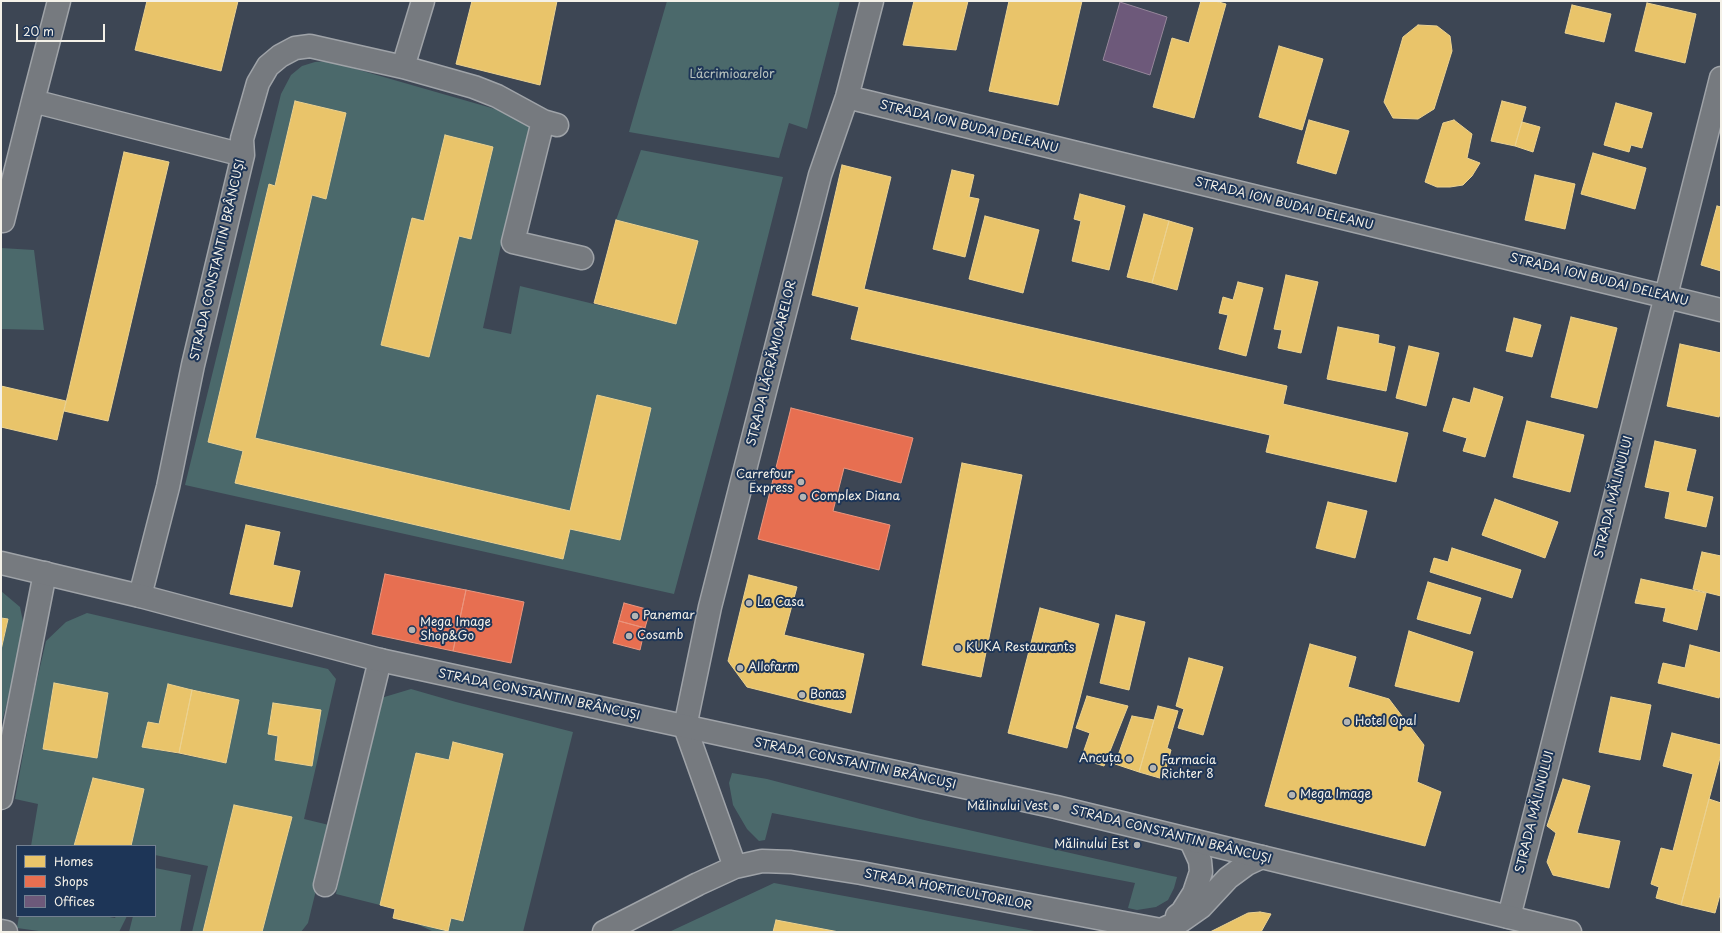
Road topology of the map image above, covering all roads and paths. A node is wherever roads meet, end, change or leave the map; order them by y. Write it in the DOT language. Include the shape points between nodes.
graph roads {
  1 [pos="59,1"];
  2 [pos="423,1"];
  3 [pos="872,1"];
  4 [pos="403,67"];
  5 [pos="1721,78"];
  6 [pos="847,97"];
  7 [pos="33,101"];
  8 [pos="243,155"];
  9 [pos="3,221"];
  10 [pos="582,258"];
  11 [pos="1665,296"];
  12 [pos="1721,310"];
  13 [pos="1,563"];
  14 [pos="45,573"];
  15 [pos="140,596"];
  16 [pos="380,660"];
  17 [pos="685,727"];
  18 [pos="1,798"];
  19 [pos="1191,841"];
  20 [pos="1262,857"];
  21 [pos="735,867"];
  22 [pos="325,885"];
  23 [pos="1509,918"];
  24 [pos="1,931"];
  25 [pos="1161,931"];
  26 [pos="6,932"];
  27 [pos="604,932"];
  28 [pos="1570,932"];
  1 -- 7 [label="street"];
  2 -- 4 [label="street"];
  3 -- 6 [label="street, STRADA LĂCRĂMIOARELOR"];
  4 -- 8 [label="street, STRADA CONSTANTIN BRÂNCUȘI" via="310,46 295,48 280,56 268,66 258,83 242,139"];
  4 -- 10 [label="street, STRADA CONSTANTIN BRÂNCUȘI" via="474,87 550,123 513,242"];
  5 -- 11 [label="street, STRADA MĂLINULUI"];
  6 -- 11 [label="street, STRADA ION BUDAI DELEANU"];
  6 -- 17 [label="street, STRADA LĂCRĂMIOARELOR" via="816,190 710,607"];
  7 -- 8 [label="street"];
  7 -- 9 [label="street"];
  8 -- 15 [label="street, STRADA CONSTANTIN BRÂNCUȘI" via="193,365 168,487"];
  11 -- 12 [label="street, STRADA ION BUDAI DELEANU"];
  11 -- 23 [label="street, STRADA MĂLINULUI"];
  13 -- 14 [label="street, STRADA CONSTANTIN BRÂNCUȘI"];
  14 -- 15 [label="street, STRADA CONSTANTIN BRÂNCUȘI"];
  14 -- 18 [label="street"];
  15 -- 16 [label="street, STRADA CONSTANTIN BRÂNCUȘI"];
  16 -- 17 [label="street, STRADA CONSTANTIN BRÂNCUȘI"];
  16 -- 22 [label="street"];
  17 -- 19 [label="street, STRADA CONSTANTIN BRÂNCUȘI" via="1056,807"];
  17 -- 21 [label="street"];
  19 -- 20 [label="street, STRADA CONSTANTIN BRÂNCUȘI"];
  19 -- 25 [label="street" via="1200,861 1201,872 1194,893 1182,912"];
  20 -- 23 [label="street, STRADA CONSTANTIN BRÂNCUȘI"];
  20 -- 25 [label="street" via="1228,878 1201,907"];
  21 -- 25 [label="street, STRADA HORTICULTORILOR" via="762,861 791,862"];
  21 -- 27 [label="street, STRADA HORTICULTORILOR"];
  23 -- 28 [label="street, STRADA CONSTANTIN BRÂNCUȘI"];
  24 -- 26 [label="street"];
}
